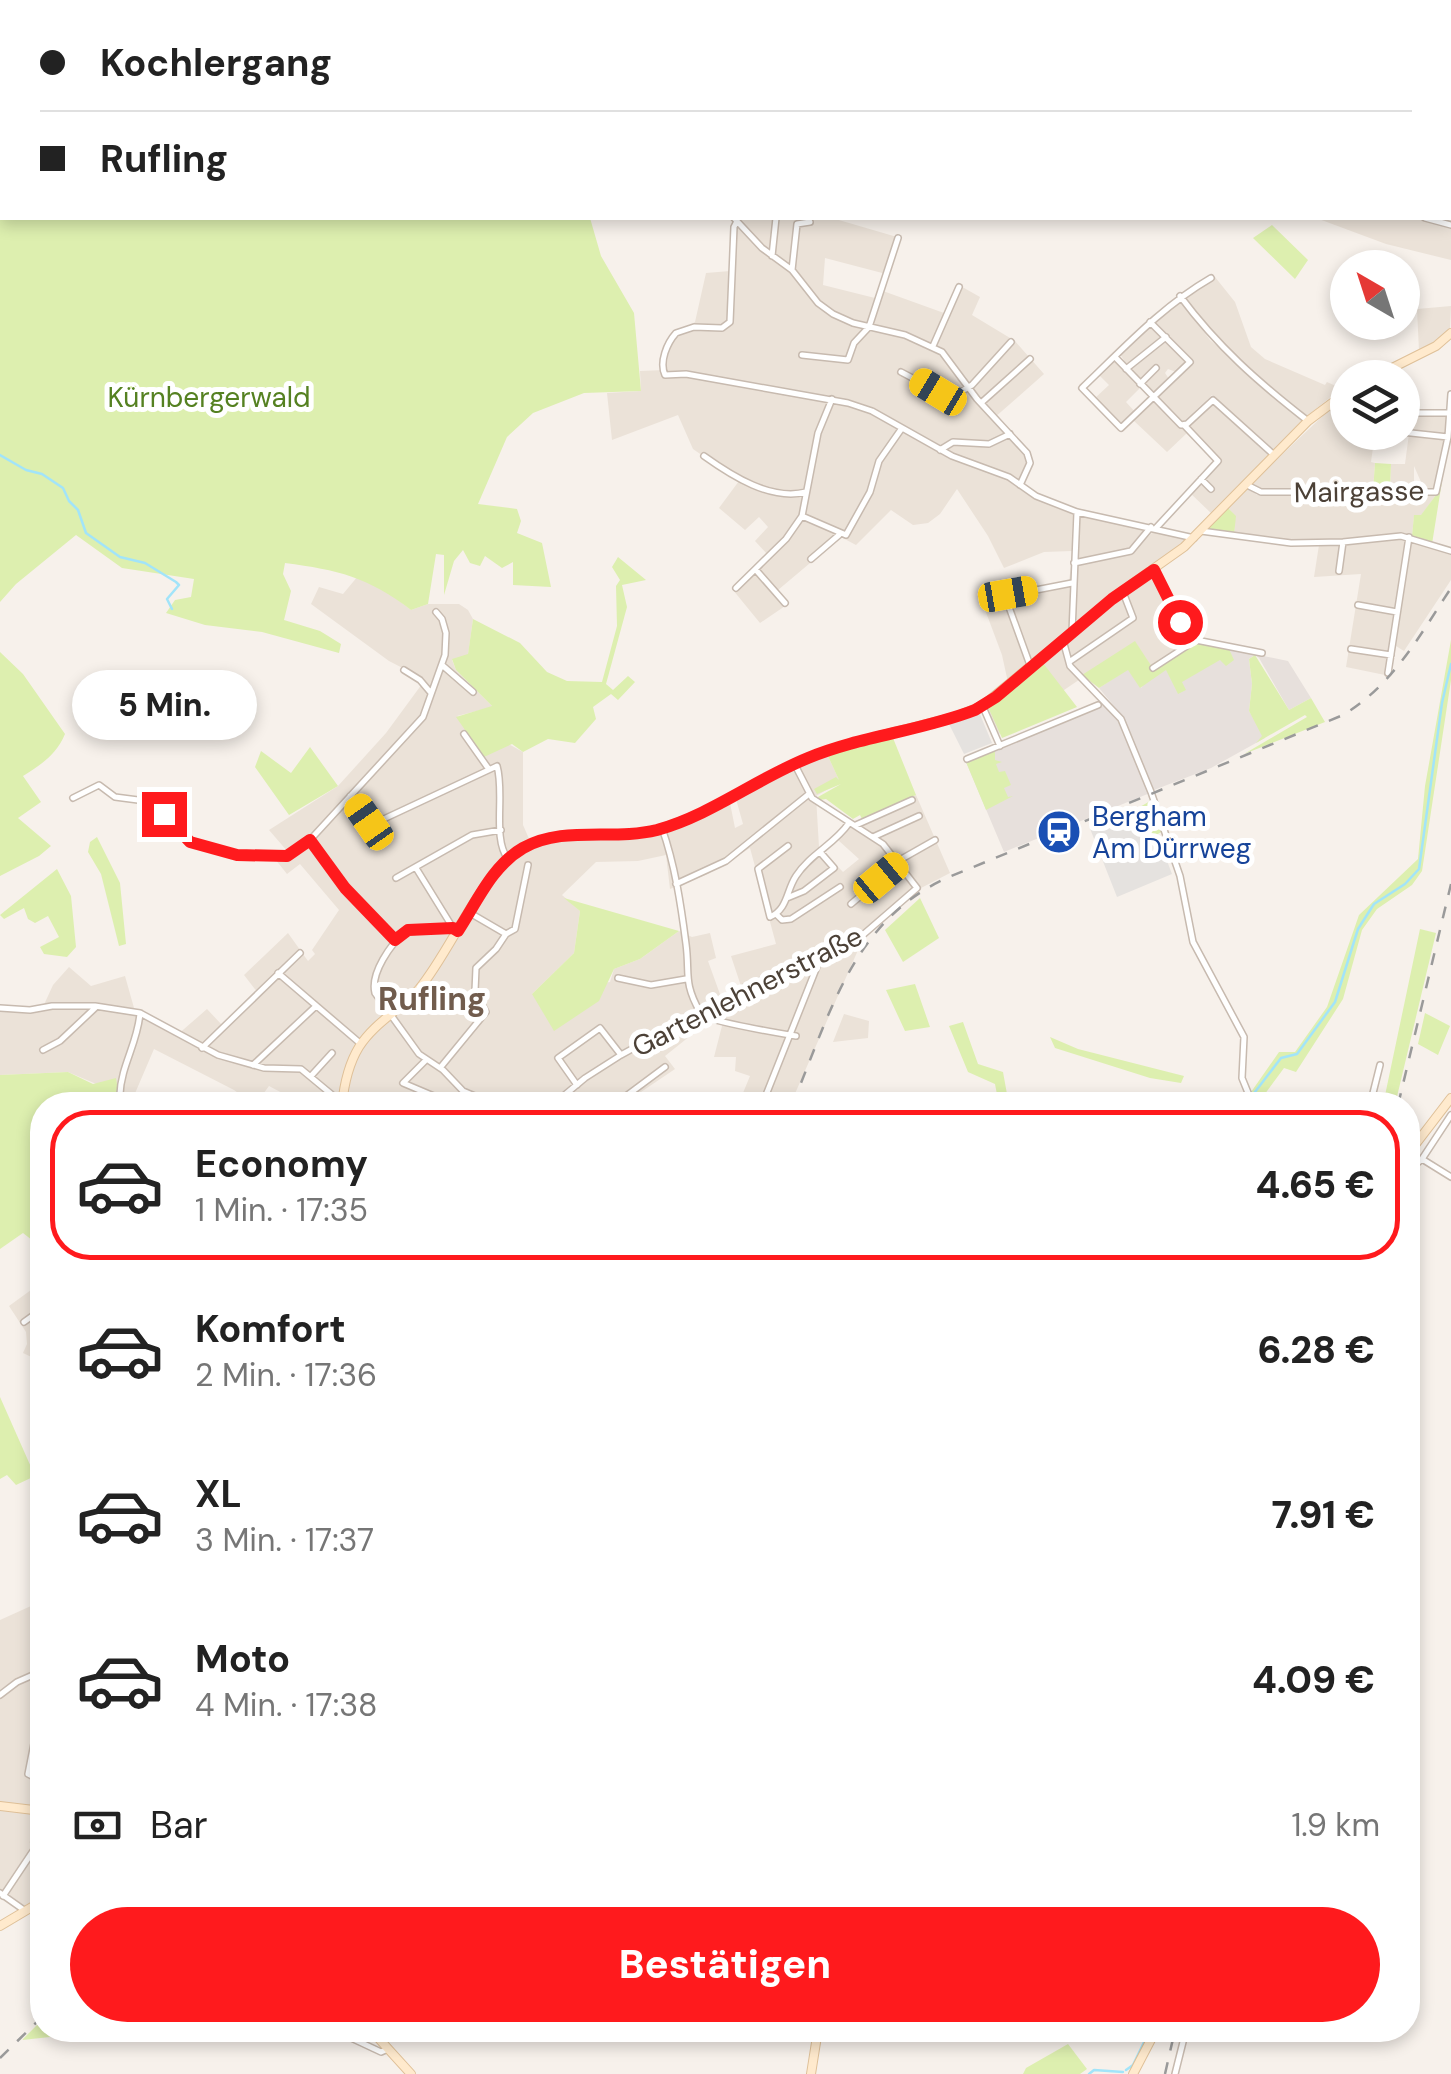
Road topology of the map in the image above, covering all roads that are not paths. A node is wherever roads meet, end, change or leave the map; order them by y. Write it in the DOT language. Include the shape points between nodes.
graph roads {
  1 [pos="736,220"];
  2 [pos="737,220"];
  3 [pos="776,220"];
  4 [pos="810,222"];
  5 [pos="898,238"];
  6 [pos="772,256"];
  7 [pos="792,270"];
  8 [pos="1211,278"];
  9 [pos="959,287"];
  10 [pos="1180,296"];
  11 [pos="1150,322"];
  12 [pos="868,327"];
  13 [pos="1451,333"];
  14 [pos="1166,338"];
  15 [pos="1011,342"];
  16 [pos="933,346"];
  17 [pos="802,355"];
  18 [pos="1115,357"];
  19 [pos="1030,359"];
  20 [pos="1408,360"];
  21 [pos="1156,368"];
  22 [pos="1126,369"];
  23 [pos="901,372"];
  24 [pos="1140,384"];
  25 [pos="968,388"];
  26 [pos="1451,394"];
  27 [pos="1153,397"];
  28 [pos="832,399"];
  29 [pos="981,403"];
  30 [pos="1328,404"];
  31 [pos="1420,413"];
  32 [pos="1449,413"];
  33 [pos="1308,421"];
  34 [pos="1184,426"];
  35 [pos="902,428"];
  36 [pos="1010,434"];
  37 [pos="1420,434"];
  38 [pos="1448,436"];
  39 [pos="940,450"];
  40 [pos="1274,455"];
  41 [pos="704,456"];
  42 [pos="1201,479"];
  43 [pos="1246,484"];
  44 [pos="1020,486"];
  45 [pos="1211,489"];
  46 [pos="806,492"];
  47 [pos="1076,512"];
  48 [pos="802,516"];
  49 [pos="1153,528"];
  50 [pos="839,535"];
  51 [pos="1198,535"];
  52 [pos="1409,538"];
  53 [pos="1343,542"];
  54 [pos="1451,551"];
  55 [pos="811,559"];
  56 [pos="1074,564"];
  57 [pos="756,570"];
  58 [pos="1154,570"];
  59 [pos="1339,571"];
  60 [pos="1072,583"];
  61 [pos="736,588"];
  62 [pos="1122,591"];
  63 [pos="786,603"];
  64 [pos="1358,605"];
  65 [pos="436,612"];
  66 [pos="1398,612"];
  67 [pos="1072,632"];
  68 [pos="1064,640"];
  69 [pos="1196,640"];
  70 [pos="1351,649"];
  71 [pos="1262,654"];
  72 [pos="1391,655"];
  73 [pos="1069,662"];
  74 [pos="442,664"];
  75 [pos="1031,668"];
  76 [pos="1153,668"];
  77 [pos="404,670"];
  78 [pos="1388,673"];
  79 [pos="473,692"];
  80 [pos="431,693"];
  81 [pos="1098,705"];
  82 [pos="982,706"];
  83 [pos="464,734"];
  84 [pos="1000,746"];
  85 [pos="967,759"];
  86 [pos="794,764"];
  87 [pos="489,769"];
  88 [pos="809,794"];
  89 [pos="350,796"];
  90 [pos="73,798"];
  91 [pos="912,800"];
  92 [pos="918,816"];
  93 [pos="852,824"];
  94 [pos="662,828"];
  95 [pos="501,830"];
  96 [pos="872,837"];
  97 [pos="310,840"];
  98 [pos="934,840"];
  99 [pos="788,846"];
  100 [pos="820,852"];
  101 [pos="508,859"];
  102 [pos="898,862"];
  103 [pos="528,864"];
  104 [pos="416,868"];
  105 [pos="396,878"];
  106 [pos="676,884"];
  107 [pos="840,887"];
  108 [pos="787,898"];
  109 [pos="851,904"];
  110 [pos="470,913"];
  111 [pos="773,916"];
  112 [pos="455,929"];
  113 [pos="506,934"];
  114 [pos="395,940"];
  115 [pos="300,953"];
  116 [pos="818,957"];
  117 [pos="278,973"];
  118 [pos="618,978"];
  119 [pos="686,978"];
  120 [pos="317,1005"];
  121 [pos="95,1006"];
  122 [pos="0,1008"];
  123 [pos="698,1012"];
  124 [pos="140,1013"];
  125 [pos="391,1014"];
  126 [pos="793,1035"];
  127 [pos="361,1044"];
  128 [pos="202,1048"];
  129 [pos="44,1050"];
  130 [pos="332,1053"];
  131 [pos="621,1055"];
  132 [pos="426,1060"];
  133 [pos="253,1064"];
  134 [pos="1380,1065"];
  135 [pos="666,1067"];
  136 [pos="440,1068"];
  137 [pos="311,1076"];
  138 [pos="577,1085"];
  139 [pos="120,1092"];
  140 [pos="329,1092"];
  141 [pos="344,1092"];
  142 [pos="426,1092"];
  143 [pos="465,1092"];
  144 [pos="570,1092"];
  145 [pos="632,1092"];
  146 [pos="768,1092"];
  147 [pos="1248,1092"];
  148 [pos="1373,1092"];
  149 [pos="1451,1098"];
  150 [pos="1451,1115"];
  151 [pos="1420,1138"];
  152 [pos="1422,1159"];
  153 [pos="1451,1177"];
  154 [pos="30,1318"];
  155 [pos="24,1322"];
  156 [pos="30,1676"];
  157 [pos="0,1695"];
  158 [pos="0,1806"];
  159 [pos="30,1809"];
  160 [pos="30,1856"];
  161 [pos="2,1894"];
  162 [pos="30,1910"];
  163 [pos="26,1913"];
  164 [pos="0,1926"];
  165 [pos="355,2042"];
  166 [pos="382,2042"];
  167 [pos="816,2042"];
  168 [pos="1150,2042"];
  169 [pos="1183,2042"];
  170 [pos="388,2049"];
  171 [pos="412,2074"];
  172 [pos="810,2074"];
  173 [pos="1133,2074"];
  174 [pos="1175,2074"];
  1 -- 28 [label="street" via="730,322 676,332 664,354 665,375"];
  2 -- 6 [label="street"];
  3 -- 6 [label="street"];
  4 -- 7 [label="street" via="797,224"];
  5 -- 12 [label="street"];
  6 -- 7 [label="street"];
  7 -- 12 [label="street" via="822,307"];
  8 -- 10 [label="street"];
  9 -- 16 [label="street"];
  10 -- 11 [label="street"];
  10 -- 33 [label="street" via="1211,338"];
  11 -- 14 [label="street"];
  11 -- 18 [label="street"];
  12 -- 16 [label="street"];
  12 -- 17 [label="street" via="848,360"];
  13 -- 20 [label="street"];
  14 -- 22 [label="street"];
  14 -- 27 [label="street" via="1190,362"];
  15 -- 25 [label="street"];
  16 -- 25 [label="street"];
  18 -- 22 [label="street"];
  18 -- 27 [label="street" via="1082,388 1111,420 1123,428"];
  19 -- 29 [label="street"];
  21 -- 24 [label="street"];
  22 -- 24 [label="street"];
  23 -- 25 [label="street" via="951,396"];
  24 -- 27 [label="street"];
  25 -- 29 [label="street"];
  26 -- 32 [label="street, Mairgasse"];
  27 -- 34 [label="street"];
  28 -- 35 [label="street"];
  28 -- 46 [label="street"];
  29 -- 36 [label="street"];
  30 -- 33 [label="street"];
  31 -- 32 [label="street"];
  32 -- 38 [label="street, Mairgasse"];
  33 -- 40 [label="street"];
  34 -- 40 [label="street" via="1214,400"];
  34 -- 42 [label="street" via="1218,461"];
  35 -- 39 [label="street"];
  35 -- 50 [label="street" via="879,461 851,528"];
  36 -- 39 [label="street" via="989,444 953,442"];
  36 -- 44 [label="street" via="1030,461"];
  37 -- 38 [label="street"];
  38 -- 43 [label="street, Mairgasse" via="1436,492 1260,492"];
  39 -- 44 [label="street"];
  40 -- 43 [label="street"];
  41 -- 46 [label="street" via="764,488"];
  42 -- 45 [label="street"];
  42 -- 49 [label="street"];
  43 -- 51 [label="street"];
  44 -- 47 [label="street"];
  46 -- 48 [label="street"];
  47 -- 49 [label="street"];
  47 -- 56 [label="street"];
  48 -- 50 [label="street"];
  48 -- 57 [label="street"];
  49 -- 51 [label="street"];
  49 -- 56 [label="street" via="1131,551"];
  50 -- 55 [label="street"];
  51 -- 53 [label="street"];
  51 -- 58 [label="street"];
  52 -- 53 [label="street"];
  52 -- 54 [label="street"];
  52 -- 66 [label="street"];
  53 -- 59 [label="street"];
  56 -- 60 [label="street"];
  57 -- 61 [label="street"];
  57 -- 63 [label="street"];
  58 -- 62 [label="street"];
  58 -- 69 [label="street"];
  60 -- 67 [label="street"];
  60 -- 75 [label="street" via="1004,596"];
  62 -- 67 [label="street"];
  62 -- 73 [label="street" via="1133,618"];
  64 -- 66 [label="street"];
  65 -- 74 [label="street" via="446,633"];
  66 -- 72 [label="street"];
  67 -- 68 [label="street"];
  68 -- 73 [label="street"];
  68 -- 75 [label="street"];
  69 -- 71 [label="street"];
  69 -- 76 [label="street"];
  70 -- 72 [label="street"];
  72 -- 78 [label="street"];
  73 -- 147 [label="street" via="1124,724 1175,860 1192,942 1244,1037 1242,1078"];
  74 -- 79 [label="street"];
  74 -- 80 [label="street"];
  75 -- 82 [label="street"];
  77 -- 80 [label="street"];
  80 -- 89 [label="street" via="415,728"];
  81 -- 84 [label="street"];
  82 -- 84 [label="street"];
  82 -- 86 [label="street"];
  83 -- 87 [label="street"];
  84 -- 85 [label="street"];
  86 -- 88 [label="street"];
  86 -- 94 [label="street"];
  87 -- 89 [label="street" via="373,824"];
  87 -- 95 [label="street" via="497,766 500,776"];
  88 -- 93 [label="street"];
  88 -- 106 [label="street" via="726,861"];
  89 -- 97 [label="street"];
  90 -- 97 [label="street" via="99,784 115,797 157,809 194,844 246,856 291,854"];
  91 -- 93 [label="street"];
  92 -- 96 [label="street"];
  93 -- 96 [label="street"];
  93 -- 100 [label="street"];
  94 -- 101 [label="street" via="556,836"];
  94 -- 106 [label="street"];
  95 -- 101 [label="street" via="500,849"];
  95 -- 104 [label="street" via="472,835"];
  96 -- 102 [label="street"];
  97 -- 114 [label="street"];
  98 -- 102 [label="street"];
  99 -- 111 [label="street" via="758,869"];
  100 -- 108 [label="street" via="796,875"];
  100 -- 108 [label="street" via="834,868"];
  101 -- 110 [label="street"];
  102 -- 109 [label="street"];
  102 -- 116 [label="street, Gartenlehnerstraße" via="917,888 858,940"];
  103 -- 113 [label="street" via="515,929"];
  104 -- 105 [label="street"];
  104 -- 112 [label="street"];
  106 -- 119 [label="street"];
  107 -- 111 [label="street" via="791,919"];
  108 -- 111 [label="street"];
  110 -- 112 [label="street"];
  110 -- 113 [label="street"];
  112 -- 114 [label="street" via="408,930"];
  112 -- 125 [label="street" via="421,986"];
  113 -- 136 [label="street" via="476,968 476,994 486,1012"];
  114 -- 125 [label="street" via="372,986"];
  115 -- 117 [label="street"];
  116 -- 123 [label="street, Gartenlehnerstraße"];
  116 -- 126 [label="street"];
  117 -- 120 [label="street"];
  117 -- 128 [label="street"];
  118 -- 119 [label="street" via="651,985"];
  119 -- 123 [label="street"];
  120 -- 127 [label="street"];
  120 -- 133 [label="street"];
  121 -- 122 [label="street"];
  121 -- 124 [label="street"];
  121 -- 129 [label="street"];
  123 -- 126 [label="street" via="705,1019"];
  123 -- 131 [label="street, Gartenlehnerstraße"];
  124 -- 128 [label="street"];
  124 -- 139 [label="street"];
  125 -- 127 [label="street"];
  125 -- 132 [label="street"];
  126 -- 146 [label="street"];
  127 -- 141 [label="street"];
  128 -- 133 [label="street"];
  130 -- 137 [label="street"];
  131 -- 138 [label="street, Gartenlehnerstraße"];
  131 -- 138 [label="street, Gartenlehnerstraße" via="600,1028 558,1058"];
  132 -- 136 [label="street"];
  132 -- 142 [label="street" via="403,1082"];
  133 -- 137 [label="street"];
  134 -- 148 [label="street"];
  135 -- 145 [label="street"];
  136 -- 143 [label="street"];
  137 -- 140 [label="street"];
  138 -- 144 [label="street, Gartenlehnerstraße"];
  149 -- 151 [label="street"];
  150 -- 152 [label="street"];
  152 -- 153 [label="street"];
  154 -- 155 [label="street"];
  156 -- 157 [label="street"];
  158 -- 159 [label="street"];
  160 -- 161 [label="street"];
  161 -- 163 [label="street"];
  162 -- 163 [label="street"];
  163 -- 164 [label="street"];
  165 -- 170 [label="street"];
  166 -- 170 [label="street"];
  167 -- 172 [label="street"];
  168 -- 173 [label="street"];
  169 -- 174 [label="street"];
  170 -- 171 [label="street"];
}
